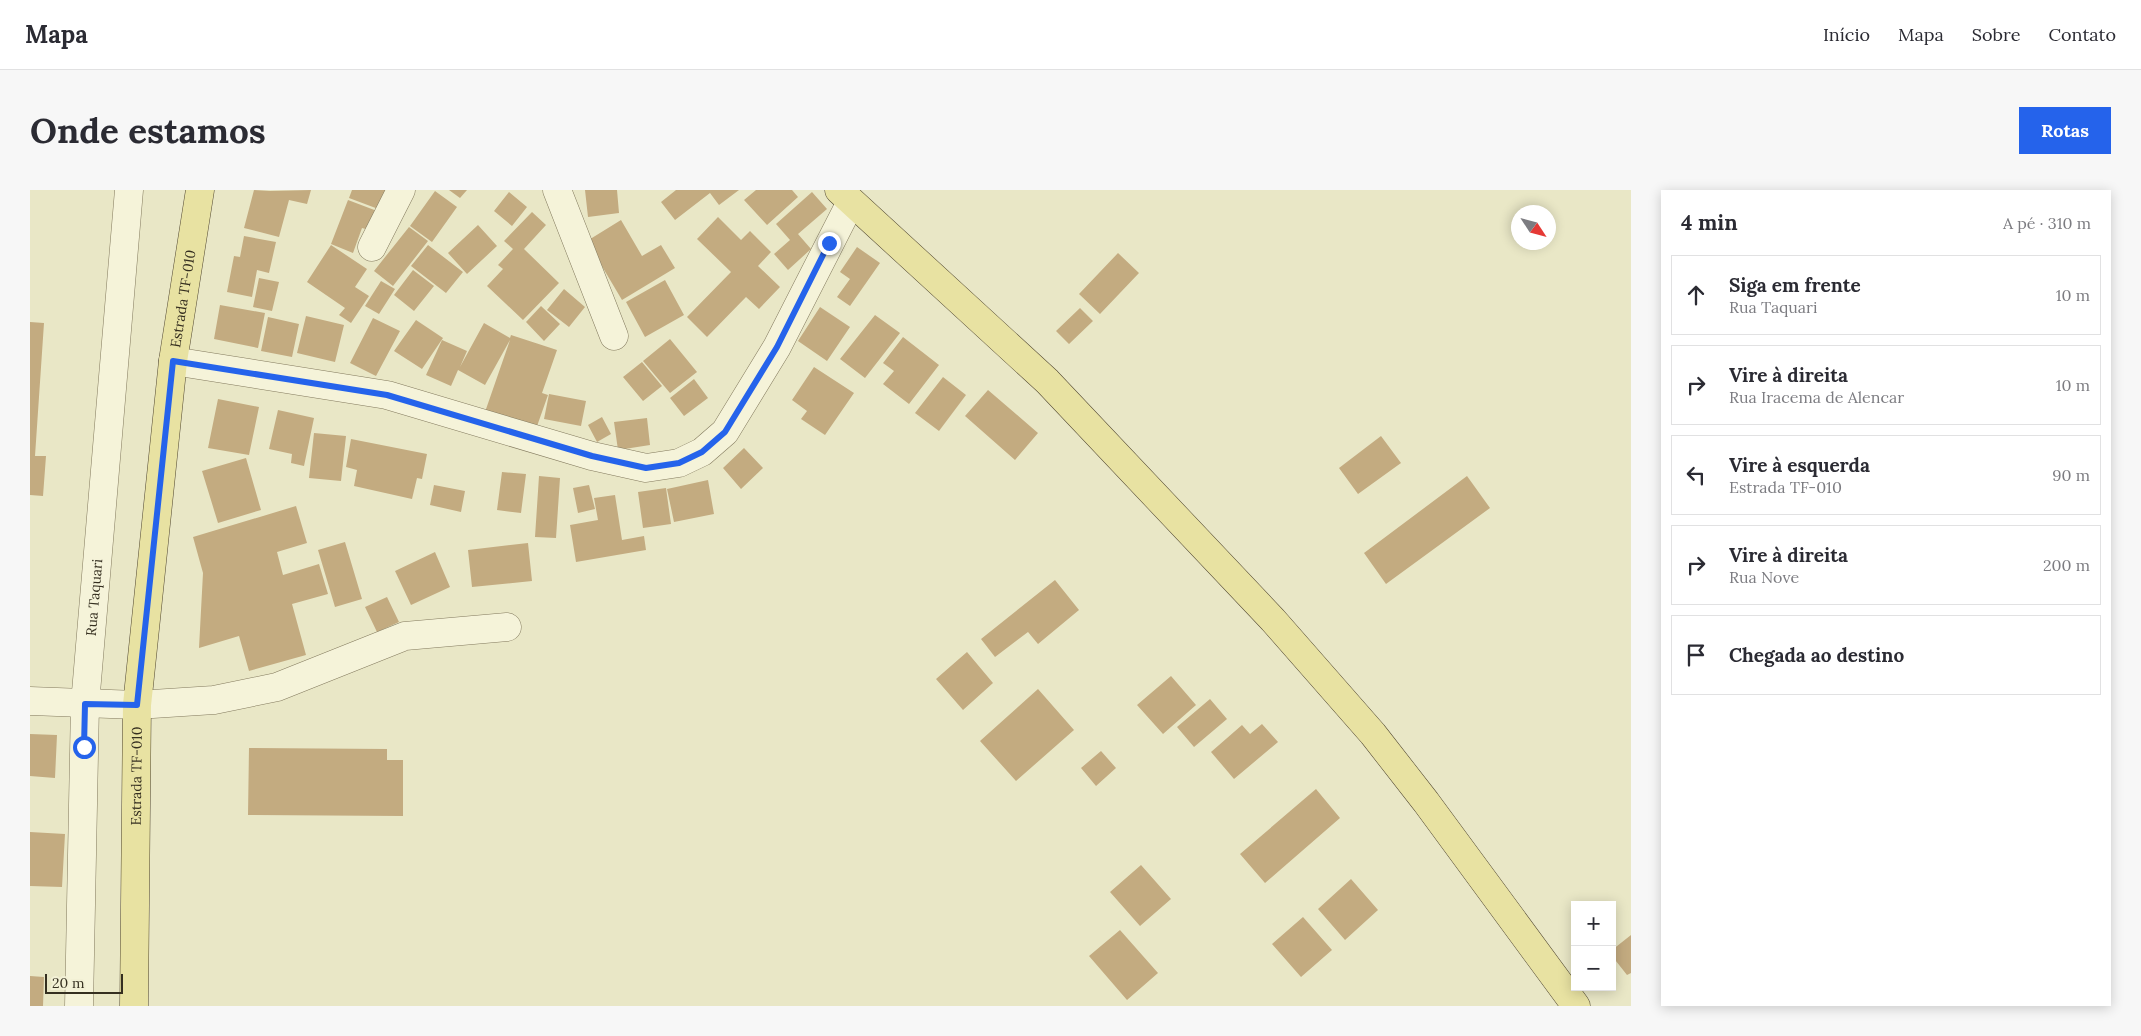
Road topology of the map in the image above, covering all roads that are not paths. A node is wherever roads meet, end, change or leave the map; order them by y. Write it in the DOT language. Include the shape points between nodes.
graph roads {
  1 [pos="129,190"];
  2 [pos="200,190"];
  3 [pos="401,190"];
  4 [pos="557,190"];
  5 [pos="845,196"];
  6 [pos="372,248"];
  7 [pos="614,336"];
  8 [pos="173,361"];
  9 [pos="507,627"];
  10 [pos="30,701"];
  11 [pos="85,704"];
  12 [pos="137,705"];
  13 [pos="79,1006"];
  14 [pos="134,1006"];
  15 [pos="1576,1006"];
  1 -- 11 [label="street, Rua Taquari"];
  2 -- 8 [label="main road, Estrada TF-010"];
  3 -- 6 [label="street"];
  4 -- 7 [label="street"];
  5 -- 8 [label="street" via="777,347 725,432 702,452 679,463 646,468 592,456 387,395"];
  5 -- 15 [label="main road" via="1047,381 1273,620 1373,734"];
  8 -- 12 [label="main road, Estrada TF-010"];
  9 -- 12 [label="street" via="405,636 268,689 214,700"];
  10 -- 11 [label="street"];
  11 -- 12 [label="street"];
  11 -- 13 [label="street, Rua Taquari"];
  12 -- 14 [label="main road, Estrada TF-010"];
}
